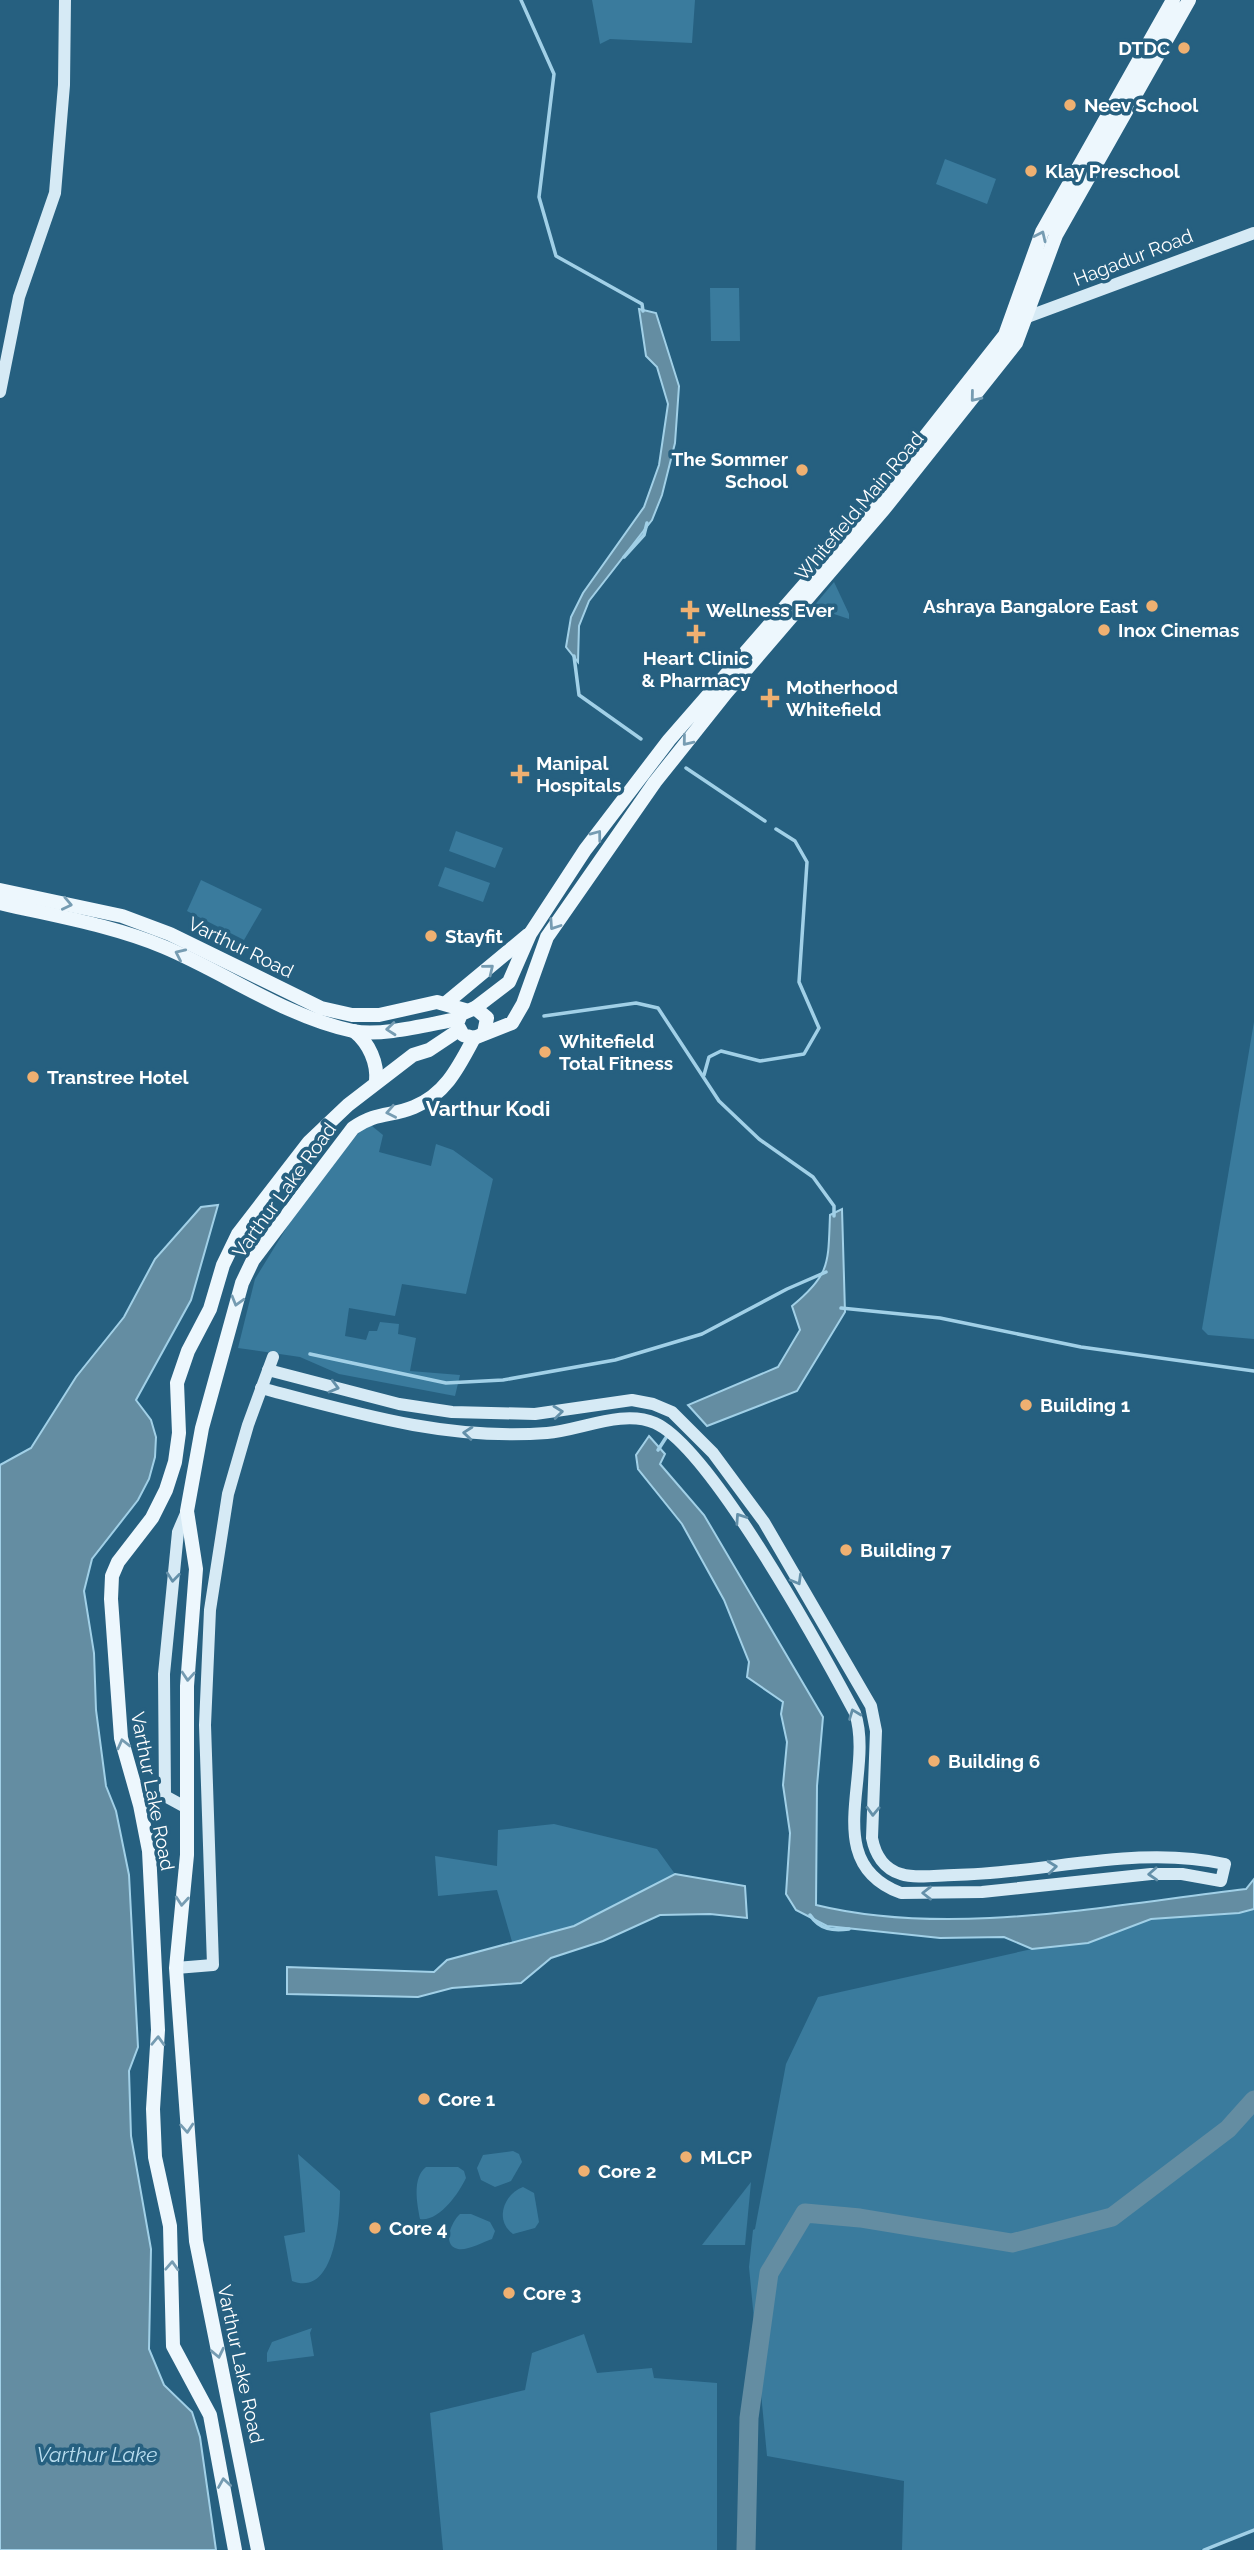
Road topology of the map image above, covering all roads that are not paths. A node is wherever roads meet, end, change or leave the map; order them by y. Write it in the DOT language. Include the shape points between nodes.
graph roads {
  1 [pos="65,0"];
  2 [pos="1173,0"];
  3 [pos="1189,0"];
  4 [pos="1254,233"];
  5 [pos="1020,316"];
  6 [pos="0,393"];
  7 [pos="0,890"];
  8 [pos="0,904"];
  9 [pos="530,933"];
  10 [pos="446,1003"];
  11 [pos="464,1017"];
  12 [pos="354,1031"];
  13 [pos="479,1036"];
  14 [pos="376,1082"];
  15 [pos="340,1113"];
  16 [pos="353,1128"];
  17 [pos="261,1388"];
  18 [pos="438,1411"];
  19 [pos="691,1428"];
  20 [pos="436,1430"];
  21 [pos="677,1440"];
  22 [pos="732,1477"];
  23 [pos="718,1488"];
  24 [pos="187,1511"];
  25 [pos="196,1569"];
  26 [pos="214,1569"];
  27 [pos="187,1808"];
  28 [pos="1110,1860"];
  29 [pos="1112,1878"];
  30 [pos="176,1968"];
  31 [pos="235,2550"];
  32 [pos="258,2550"];
  1 -- 6 [label="street" via="65,85 55,193 19,297"];
  5 -- 2 [label="main road, Whitefield Main Road, one-way" via="1042,232"];
  3 -- 5 [label="main road, Whitefield Main Road" via="1056,235"];
  4 -- 5 [label="street, Hagadur Road"];
  9 -- 5 [label="main road, Whitefield Main Road, one-way" via="585,850 669,740 846,537"];
  5 -- 13 [label="main road, Whitefield Main Road, one-way" via="1016,343 996,371 655,782 547,937 512,1023"];
  7 -- 10 [label="main road, Varthur Road, one-way" via="122,916 170,934 321,1008 379,1015"];
  12 -- 8 [label="main road, Varthur Road, one-way" via="319,1021 118,929"];
  10 -- 9 [label="main road, one-way"];
  9 -- 11 [label="main road, Whitefield Main Road" via="509,982"];
  10 -- 11 [label="main road, Varthur Road"];
  11 -- 12 [label="main road, Varthur Road, one-way"];
  11 -- 13 [label="main road"];
  11 -- 13 [label="main road" via="487,1018"];
  11 -- 14 [label="main road, Varthur Lake Road" via="429,1050 413,1055"];
  12 -- 14 [label="main road" via="366,1040 377,1071"];
  13 -- 16 [label="main road, Varthur Lake Road, one-way" via="451,1081 432,1097 414,1107 371,1116"];
  14 -- 15 [label="main road, Varthur Lake Road"];
  15 -- 16 [label="main road"];
  31 -- 15 [label="main road, Varthur Lake Road, one-way" via="210,2415 173,2346 170,2226 155,2157 158,2030 149,1851 121,1738 112,1576 166,1490 178,1433 177,1383 238,1234 309,1142"];
  16 -- 24 [label="main road, Varthur Lake Road, one-way" via="253,1260 242,1283 202,1428"];
  17 -- 18 [label="street, one-way" via="270,1364 373,1398"];
  17 -- 20 [label="street"];
  17 -- 26 [label="street" via="228,1494"];
  18 -- 19 [label="street, one-way" via="535,1415 632,1400 672,1412"];
  18 -- 20 [label="street"];
  19 -- 21 [label="street"];
  19 -- 22 [label="street"];
  21 -- 20 [label="street, one-way" via="656,1423 622,1418 565,1431 508,1435"];
  21 -- 23 [label="street"];
  22 -- 23 [label="street"];
  22 -- 28 [label="street, one-way" via="764,1522 871,1706 876,1731 872,1838 885,1864 904,1875 981,1875"];
  29 -- 23 [label="street, one-way" via="982,1892 901,1893 872,1877 854,1840 859,1731 855,1713 749,1531"];
  24 -- 25 [label="main road, Varthur Lake Road"];
  24 -- 27 [label="street, Varthur Lake Road, one-way" via="178,1532 164,1674 165,1796"];
  25 -- 26 [label="street"];
  25 -- 27 [label="main road, Varthur Lake Road, one-way" via="187,1686"];
  26 -- 30 [label="street" via="205,1725 215,1951 213,1965"];
  27 -- 30 [label="main road, Varthur Lake Road, one-way"];
  28 -- 29 [label="street"];
  28 -- 29 [label="street, one-way" via="1167,1856 1225,1864 1221,1881 1167,1874"];
  30 -- 32 [label="main road, Varthur Lake Road, one-way" via="196,2241"];
}
